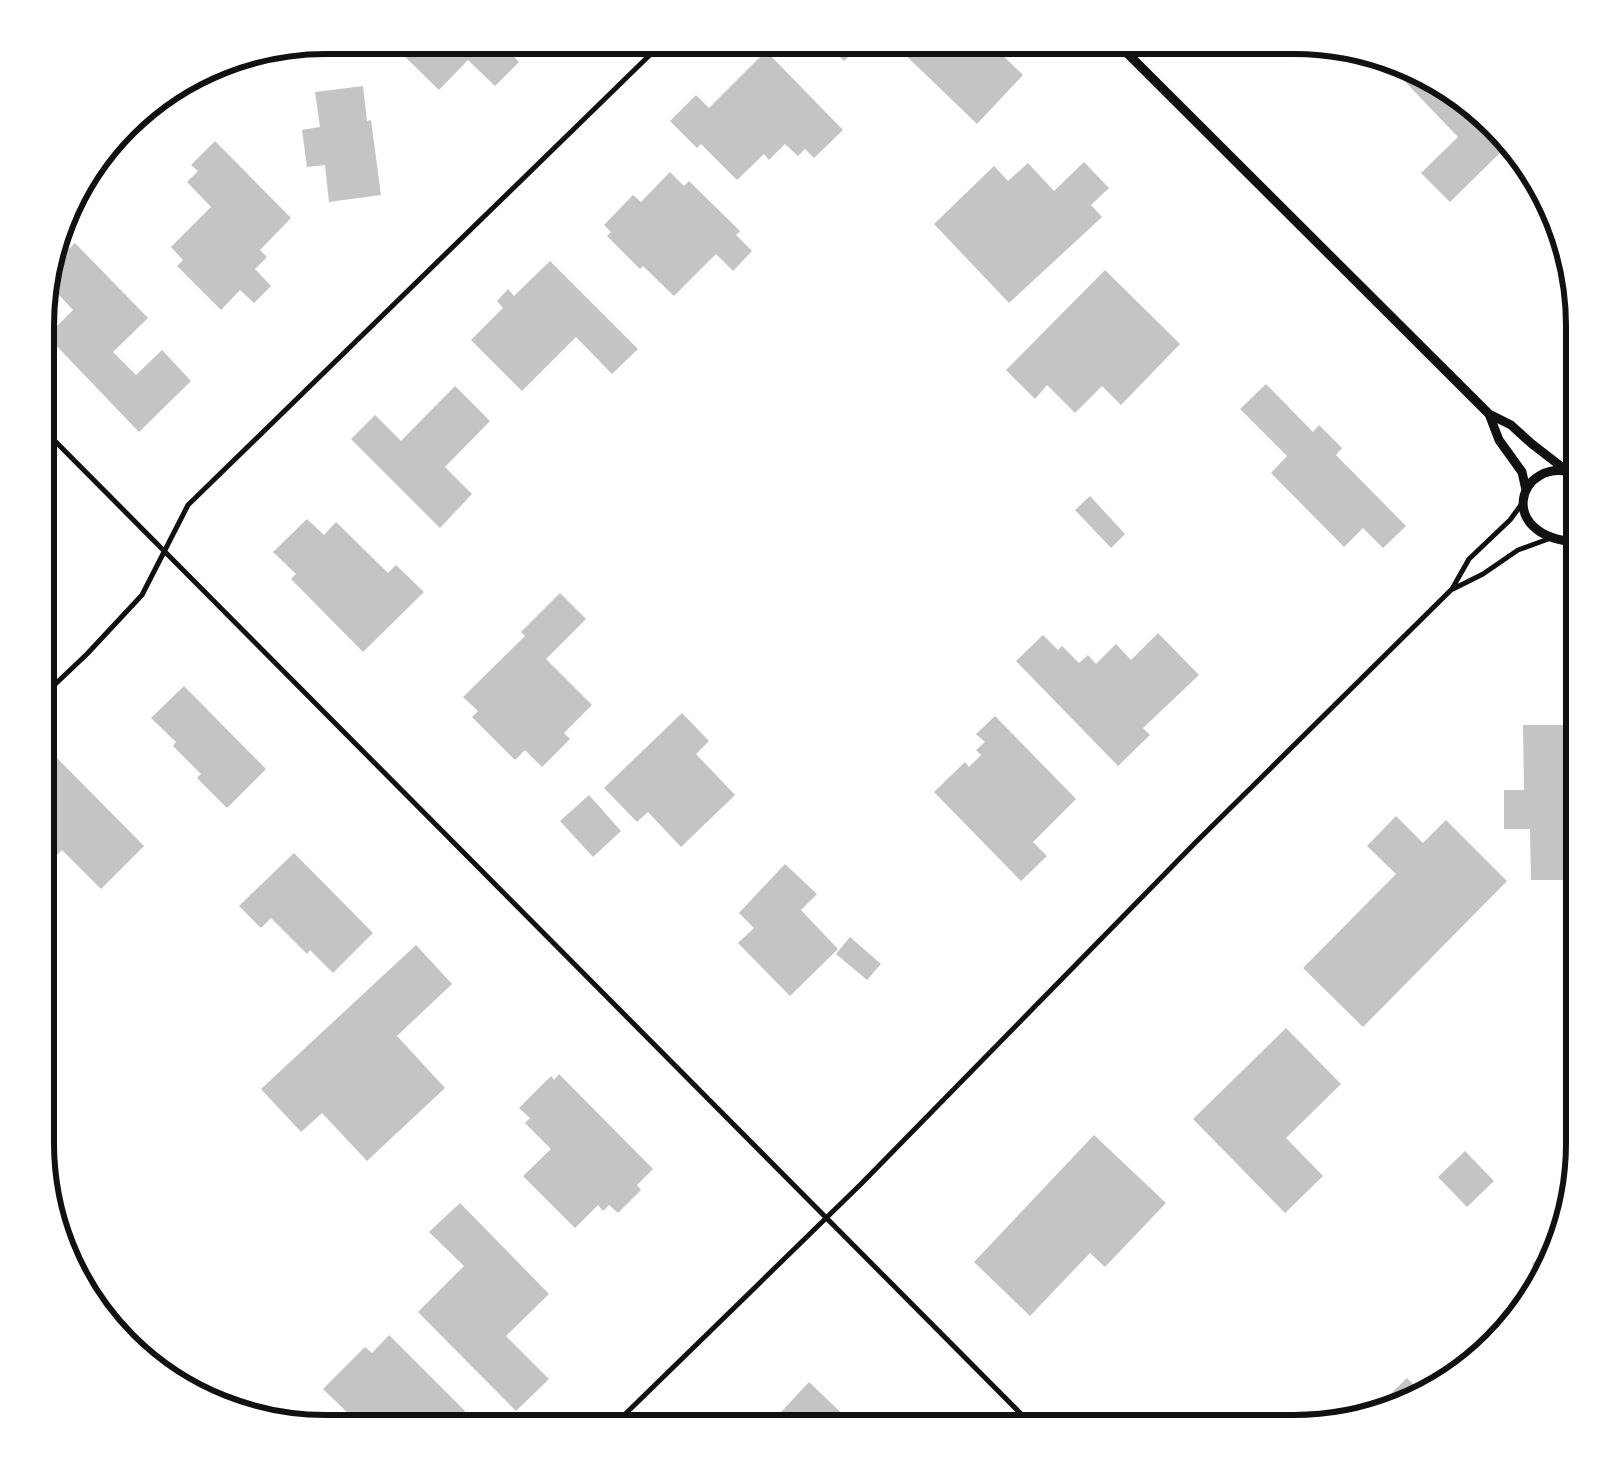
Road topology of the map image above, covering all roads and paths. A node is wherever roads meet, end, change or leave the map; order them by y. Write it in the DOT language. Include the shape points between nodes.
graph roads {
  1 [pos="651,54"];
  2 [pos="1128,54"];
  3 [pos="1489,414"];
  4 [pos="54,440"];
  5 [pos="1566,468"];
  6 [pos="1566,472"];
  7 [pos="1526,490"];
  8 [pos="1522,505"];
  9 [pos="1555,537"];
  10 [pos="1566,540"];
  11 [pos="163,551"];
  12 [pos="1452,589"];
  13 [pos="54,685"];
  14 [pos="826,1218"];
  15 [pos="624,1415"];
  16 [pos="1022,1415"];
  1 -- 11 [label="street" via="188,505"];
  2 -- 3 [label="street"];
  3 -- 5 [label="street" via="1511,425"];
  3 -- 7 [label="street" via="1499,440 1522,472"];
  4 -- 11 [label="street"];
  6 -- 7 [label="street" via="1548,472"];
  7 -- 8 [label="street"];
  8 -- 9 [label="street" via="1525,517 1533,526"];
  8 -- 12 [label="street" via="1469,559"];
  9 -- 10 [label="street"];
  9 -- 12 [label="street" via="1518,550 1483,574"];
  11 -- 13 [label="street" via="142,595"];
  11 -- 14 [label="street"];
  12 -- 14 [label="street" via="1195,843"];
  14 -- 15 [label="street"];
  14 -- 16 [label="street"];
}
